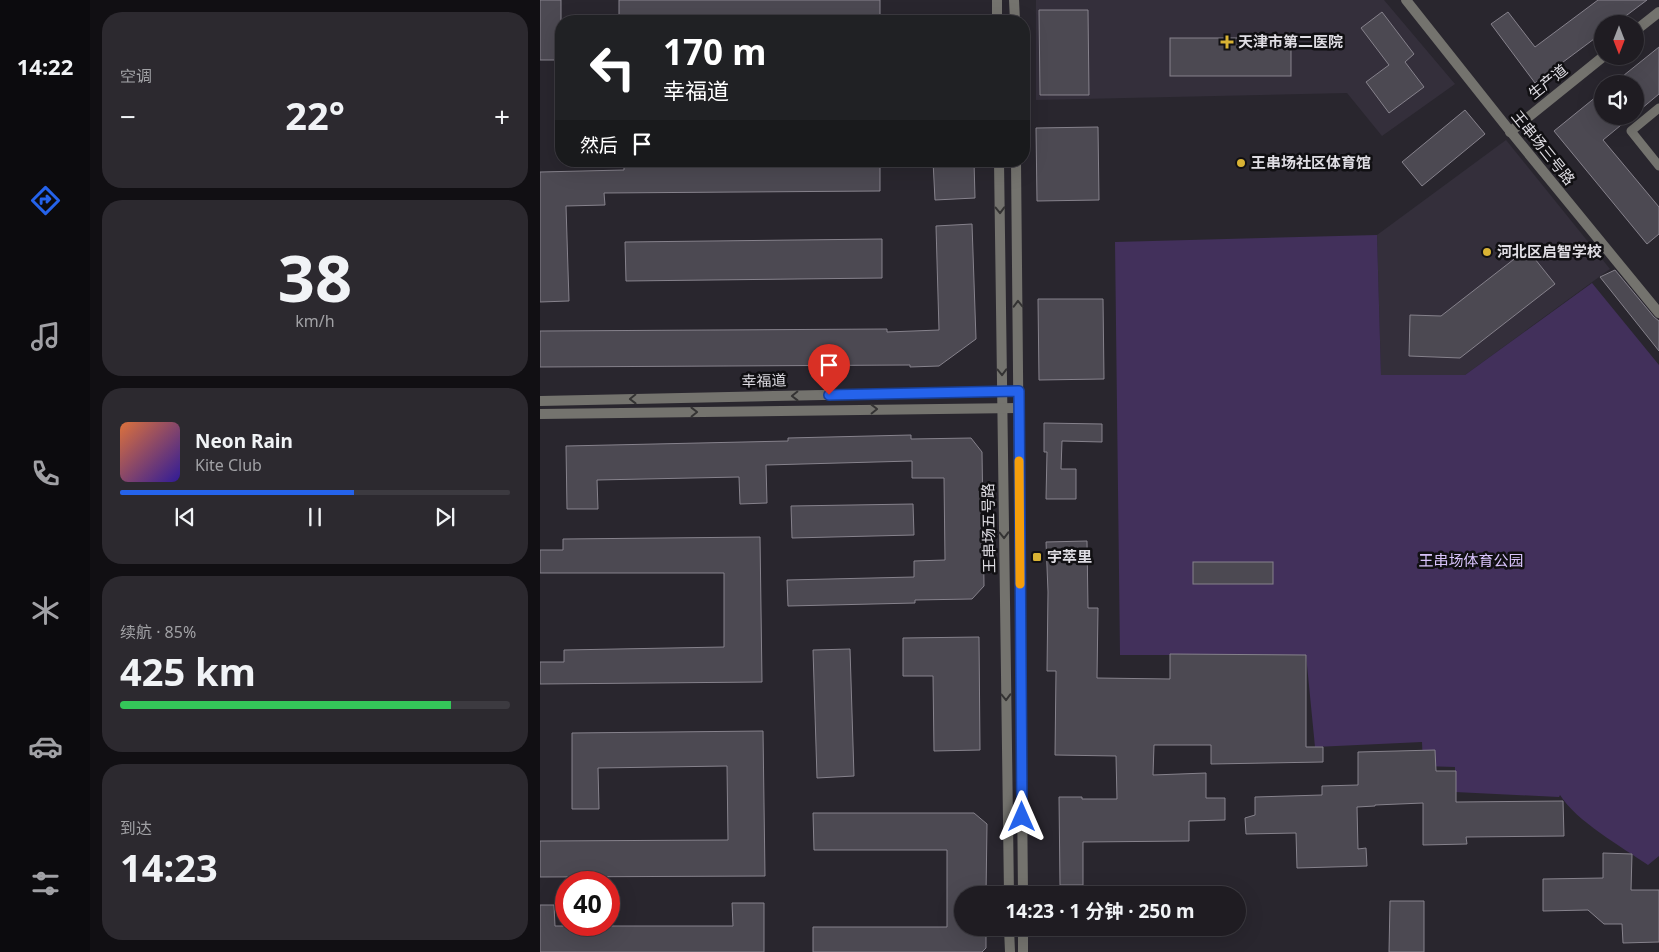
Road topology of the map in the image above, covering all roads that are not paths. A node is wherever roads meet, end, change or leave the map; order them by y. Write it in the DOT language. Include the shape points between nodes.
graph roads {
  1 [pos="997,0"];
  2 [pos="1014,0"];
  3 [pos="1406,0"];
  4 [pos="1659,12"];
  5 [pos="997,15"];
  6 [pos="1015,15"];
  7 [pos="1644,24"];
  8 [pos="1594,64"];
  9 [pos="1659,108"];
  10 [pos="1510,132"];
  11 [pos="1659,166"];
  12 [pos="999,167"];
  13 [pos="1016,167"];
  14 [pos="1659,313"];
  15 [pos="1002,391"];
  16 [pos="1019,391"];
  17 [pos="540,401"];
  18 [pos="1002,408"];
  19 [pos="1018,408"];
  20 [pos="540,414"];
  21 [pos="1009,886"];
  22 [pos="1023,886"];
  23 [pos="1010,936"];
  24 [pos="1023,936"];
  25 [pos="1010,952"];
  26 [pos="1023,952"];
  1 -- 5 [label="street"];
  2 -- 6 [label="street"];
  3 -- 10 [label="street, 王串场三号路"];
  4 -- 7 [label="street"];
  8 -- 10 [label="street, 生产道"];
  9 -- 11 [label="lane" via="1631,131"];
  10 -- 14 [label="street, 王串场三号路"];
  12 -- 15 [label="street, 王串场五号路, one-way"];
  16 -- 13 [label="street, 王串场五号路, one-way"];
  15 -- 16 [label="street, 幸福道"];
  15 -- 17 [label="street, 幸福道, one-way"];
  15 -- 18 [label="street, 王串场五号路"];
  16 -- 19 [label="street, 王串场五号路"];
  18 -- 19 [label="street, 幸福道"];
  20 -- 18 [label="street, 幸福道, one-way"];
  18 -- 21 [label="street, 王串场五号路, one-way"];
  19 -- 22 [label="street, 王串场五号路"];
  23 -- 25 [label="street"];
  24 -- 26 [label="street"];
}
